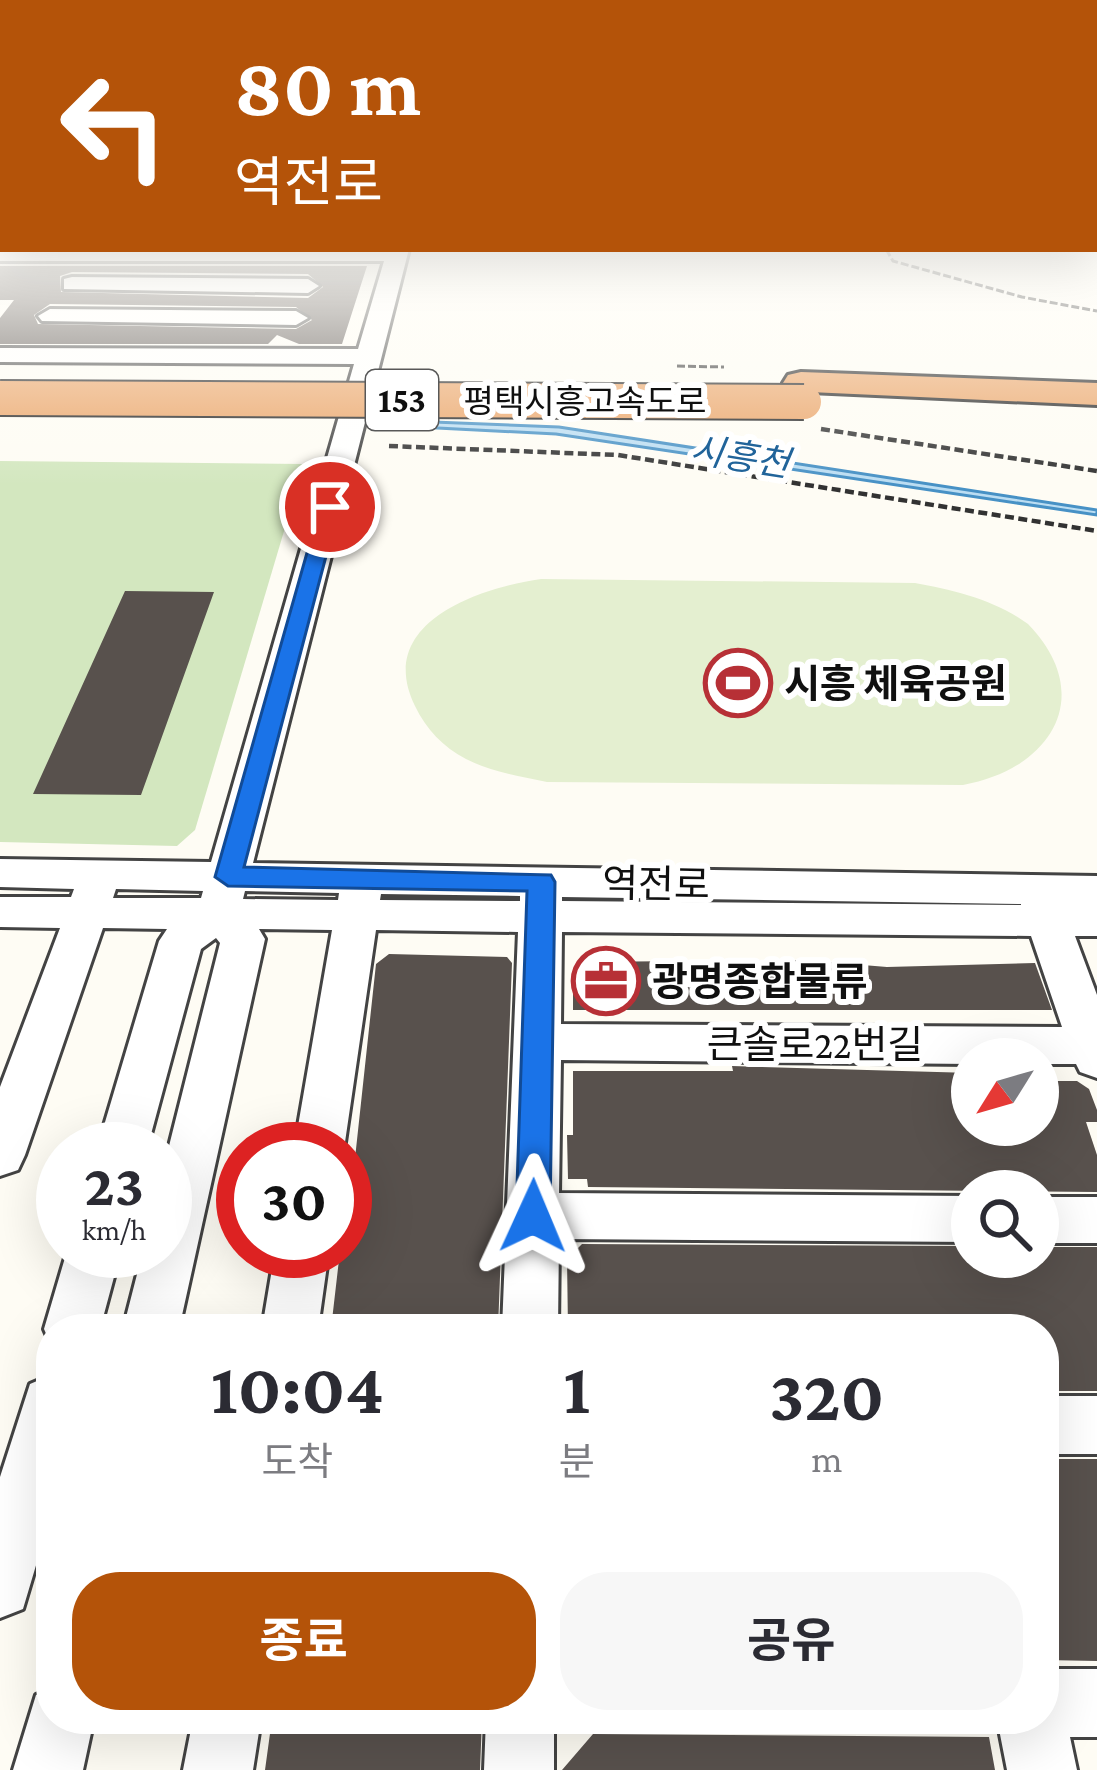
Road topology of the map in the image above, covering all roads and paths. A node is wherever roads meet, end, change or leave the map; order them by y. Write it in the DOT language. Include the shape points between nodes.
graph roads {
  1 [pos="47,320"];
  2 [pos="295,320"];
  3 [pos="380,320"];
  4 [pos="281,356"];
  5 [pos="371,356"];
  6 [pos="7,362"];
  7 [pos="803,393"];
  8 [pos="1097,394"];
  9 [pos="0,398"];
  10 [pos="1097,413"];
  11 [pos="389,446"];
  12 [pos="1097,531"];
  13 [pos="0,873"];
  14 [pos="1097,891"];
  15 [pos="93,894"];
  16 [pos="223,895"];
  17 [pos="359,897"];
  18 [pos="541,899"];
  19 [pos="1042,905"];
  20 [pos="0,912"];
  21 [pos="1097,921"];
  22 [pos="537,1042"];
  23 [pos="1095,1053"];
  24 [pos="130,1122"];
  25 [pos="323,1122"];
  26 [pos="0,1155"];
  27 [pos="533,1216"];
  28 [pos="951,1219"];
  29 [pos="1059,1220"];
  30 [pos="1097,1220"];
  31 [pos="86,1278"];
  32 [pos="298,1278"];
  33 [pos="76,1314"];
  34 [pos="155,1314"];
  35 [pos="292,1314"];
  36 [pos="530,1314"];
  37 [pos="1059,1425"];
  38 [pos="1097,1425"];
  39 [pos="36,1458"];
  40 [pos="0,1586"];
  41 [pos="1059,1702"];
  42 [pos="1097,1703"];
  43 [pos="56,1734"];
  44 [pos="224,1734"];
  45 [pos="520,1734"];
  46 [pos="1034,1734"];
  47 [pos="48,1770"];
  48 [pos="218,1770"];
  49 [pos="519,1770"];
  50 [pos="1042,1770"];
  1 -- 6 [label="street"];
  2 -- 4 [label="street"];
  3 -- 5 [label="street"];
  4 -- 5 [label="street"];
  4 -- 6 [label="street"];
  5 -- 16 [label="street"];
  6 -- 7 [label="highway, 평택시흥고속도로 / 153"];
  7 -- 8 [label="highway, 평택시흥고속도로 / 153"];
  7 -- 9 [label="highway, 평택시흥고속도로 / 153, bridge"];
  7 -- 10 [label="highway, 평택시흥고속도로 / 153"];
  11 -- 12 [label="path" via="618,455"];
  13 -- 15 [label="street, 역전로"];
  14 -- 19 [label="street, 역전로"];
  15 -- 16 [label="street, 역전로"];
  15 -- 20 [label="street, 역전로"];
  15 -- 26 [label="street"];
  16 -- 17 [label="street, 역전로"];
  16 -- 24 [label="street" via="181,940"];
  16 -- 34 [label="street" via="243,939"];
  17 -- 18 [label="street, 역전로"];
  17 -- 25 [label="street"];
  18 -- 19 [label="street, 역전로"];
  18 -- 22 [label="street"];
  19 -- 21 [label="street, 역전로"];
  19 -- 23 [label="street, 큰솔로22번길"];
  22 -- 23 [label="street, 큰솔로22번길"];
  22 -- 27 [label="street"];
  27 -- 28 [label="street"];
  27 -- 36 [label="street"];
  29 -- 30 [label="street"];
  31 -- 33 [label="street"];
  32 -- 35 [label="street"];
  37 -- 38 [label="street"];
  39 -- 40 [label="street"];
  41 -- 42 [label="street"];
  43 -- 47 [label="street"];
  44 -- 48 [label="street"];
  45 -- 49 [label="street"];
  46 -- 50 [label="street"];
}
